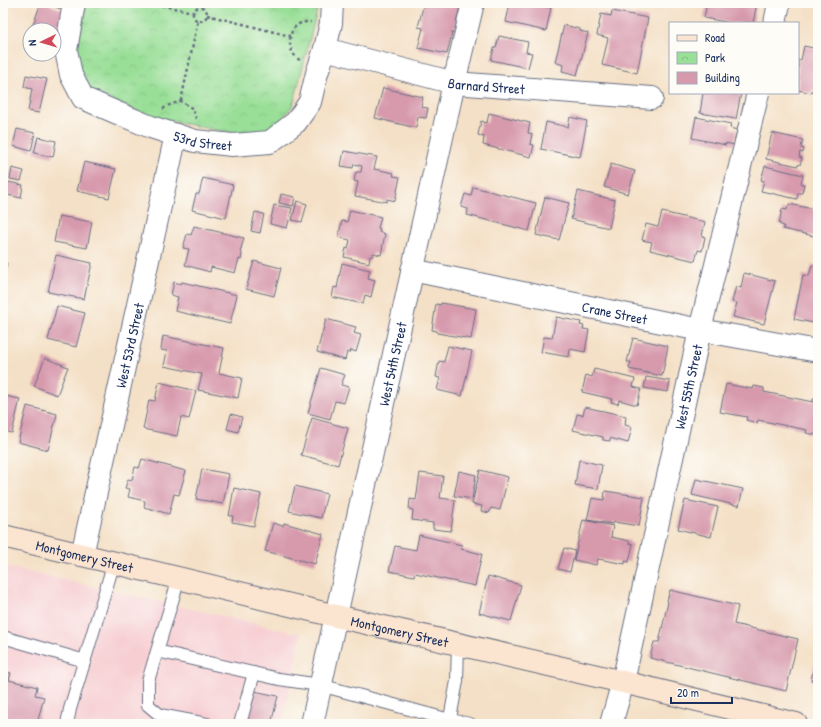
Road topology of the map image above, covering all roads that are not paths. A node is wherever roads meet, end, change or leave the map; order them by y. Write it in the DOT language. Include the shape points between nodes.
graph roads {
  1 [pos="74,3"];
  2 [pos="332,3"];
  3 [pos="473,3"];
  4 [pos="780,3"];
  5 [pos="775,22"];
  6 [pos="325,49"];
  7 [pos="454,83"];
  8 [pos="758,94"];
  9 [pos="652,98"];
  10 [pos="176,135"];
  11 [pos="412,270"];
  12 [pos="700,330"];
  13 [pos="818,351"];
  14 [pos="3,536"];
  15 [pos="82,555"];
  16 [pos="114,562"];
  17 [pos="179,578"];
  18 [pos="336,616"];
  19 [pos="3,637"];
  20 [pos="458,644"];
  21 [pos="157,651"];
  22 [pos="85,661"];
  23 [pos="254,673"];
  24 [pos="623,682"];
  25 [pos="320,685"];
  26 [pos="449,722"];
  27 [pos="67,724"];
  28 [pos="207,724"];
  29 [pos="240,724"];
  30 [pos="312,724"];
  31 [pos="470,724"];
  32 [pos="611,724"];
  33 [pos="796,724"];
  1 -- 10 [label="street, 53rd Street" via="66,50 71,75 83,98"];
  2 -- 6 [label="street, 53rd Street" via="331,23"];
  3 -- 7 [label="street, West 54th Street"];
  4 -- 5 [label="street"];
  6 -- 7 [label="street, Barnard Street"];
  6 -- 10 [label="street, 53rd Street" via="310,102 296,122 270,142 232,145 195,141"];
  7 -- 9 [label="street, Barnard Street"];
  7 -- 11 [label="street, West 54th Street"];
  8 -- 12 [label="street, West 55th Street"];
  10 -- 15 [label="street, West 53rd Street"];
  11 -- 12 [label="street, Crane Street"];
  11 -- 18 [label="street, West 54th Street"];
  12 -- 13 [label="street, Crane Street"];
  12 -- 24 [label="street, West 55th Street"];
  14 -- 15 [label="main road, Montgomery Street"];
  15 -- 16 [label="main road, Montgomery Street"];
  16 -- 17 [label="main road, Montgomery Street"];
  16 -- 22 [label="lane"];
  17 -- 18 [label="main road, Montgomery Street"];
  17 -- 21 [label="lane"];
  18 -- 20 [label="main road, Montgomery Street"];
  18 -- 25 [label="street, West 54th Street"];
  19 -- 22 [label="lane"];
  20 -- 24 [label="main road, Montgomery Street"];
  20 -- 26 [label="lane" via="457,681"];
  21 -- 23 [label="lane"];
  21 -- 28 [label="lane" via="148,681 148,705 160,715"];
  22 -- 27 [label="lane"];
  23 -- 25 [label="lane"];
  23 -- 29 [label="lane"];
  24 -- 32 [label="street, West 55th Street"];
  24 -- 33 [label="main road, Montgomery Street"];
  25 -- 26 [label="lane"];
  25 -- 30 [label="street, West 54th Street"];
  26 -- 31 [label="lane"];
}
